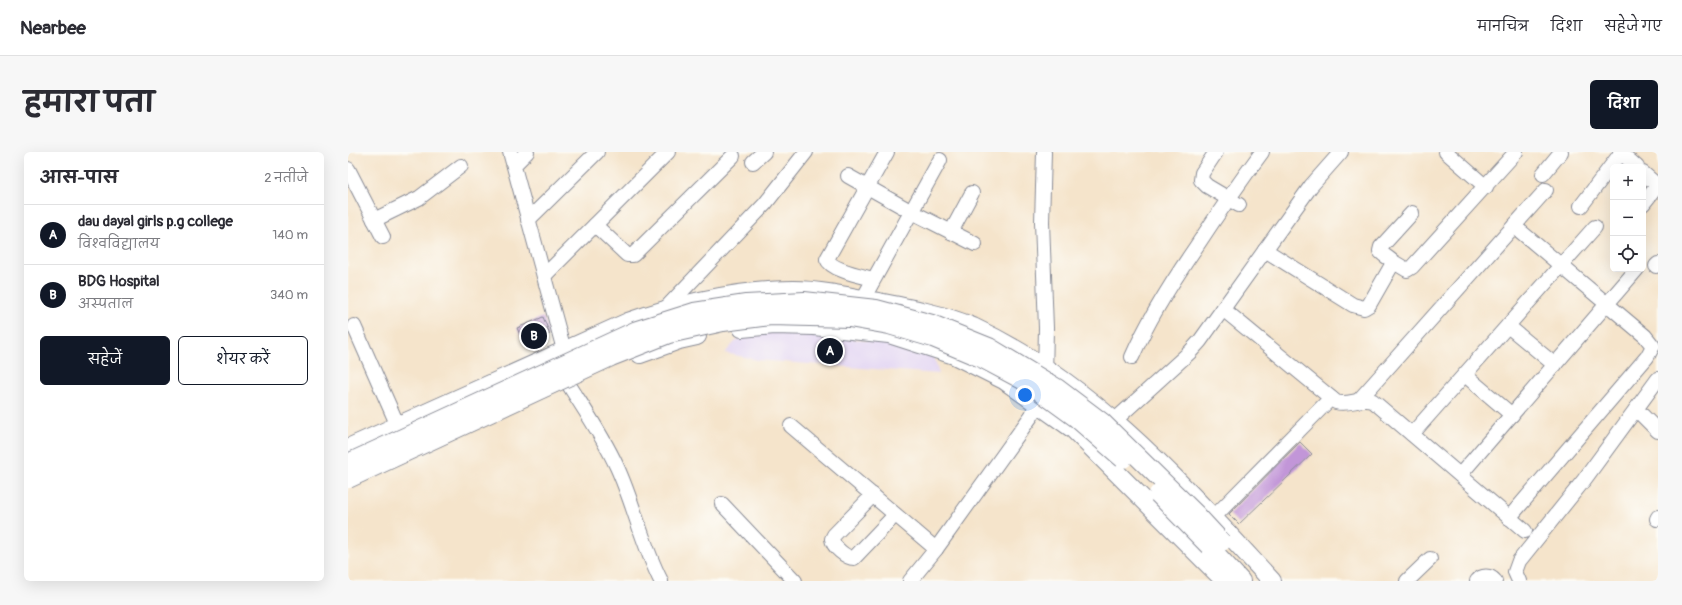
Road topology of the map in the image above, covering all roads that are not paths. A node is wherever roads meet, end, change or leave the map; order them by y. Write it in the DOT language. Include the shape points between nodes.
graph roads {
  1 [pos="527,152"];
  2 [pos="597,152"];
  3 [pos="668,152"];
  4 [pos="764,152"];
  5 [pos="806,152"];
  6 [pos="887,152"];
  7 [pos="1044,152"];
  8 [pos="1216,152"];
  9 [pos="1262,152"];
  10 [pos="1341,152"];
  11 [pos="1446,152"];
  12 [pos="1516,152"];
  13 [pos="1560,152"];
  14 [pos="1621,153"];
  15 [pos="733,156"];
  16 [pos="512,159"];
  17 [pos="940,160"];
  18 [pos="753,162"];
  19 [pos="1634,164"];
  20 [pos="461,166"];
  21 [pos="348,169"];
  22 [pos="1543,174"];
  23 [pos="848,176"];
  24 [pos="1646,176"];
  25 [pos="1486,186"];
  26 [pos="1658,186"];
  27 [pos="868,188"];
  28 [pos="1546,190"];
  29 [pos="972,193"];
  30 [pos="1646,200"];
  31 [pos="1234,202"];
  32 [pos="1581,206"];
  33 [pos="912,212"];
  34 [pos="1412,213"];
  35 [pos="374,220"];
  36 [pos="528,220"];
  37 [pos="595,225"];
  38 [pos="1514,226"];
  39 [pos="1595,228"];
  40 [pos="951,232"];
  41 [pos="383,237"];
  42 [pos="975,244"];
  43 [pos="1265,250"];
  44 [pos="1392,261"];
  45 [pos="1561,266"];
  46 [pos="1635,272"];
  47 [pos="544,276"];
  48 [pos="874,279"];
  49 [pos="863,299"];
  50 [pos="1607,304"];
  51 [pos="665,309"];
  52 [pos="1223,309"];
  53 [pos="354,326"];
  54 [pos="1508,326"];
  55 [pos="564,350"];
  56 [pos="1132,357"];
  57 [pos="1555,365"];
  58 [pos="1045,368"];
  59 [pos="1465,375"];
  60 [pos="1658,379"];
  61 [pos="569,385"];
  62 [pos="1331,398"];
  63 [pos="1360,399"];
  64 [pos="1039,404"];
  65 [pos="1636,410"];
  66 [pos="1512,415"];
  67 [pos="1114,421"];
  68 [pos="398,426"];
  69 [pos="791,426"];
  70 [pos="1658,431"];
  71 [pos="1412,434"];
  72 [pos="348,448"];
  73 [pos="348,463"];
  74 [pos="1460,475"];
  75 [pos="348,479"];
  76 [pos="348,486"];
  77 [pos="873,495"];
  78 [pos="722,504"];
  79 [pos="895,515"];
  80 [pos="1213,518"];
  81 [pos="1509,518"];
  82 [pos="1525,531"];
  83 [pos="1215,544"];
  84 [pos="936,549"];
  85 [pos="1430,559"];
  86 [pos="661,581"];
  87 [pos="795,581"];
  88 [pos="910,581"];
  89 [pos="1225,581"];
  90 [pos="1241,581"];
  91 [pos="1260,581"];
  92 [pos="1272,581"];
  93 [pos="1407,581"];
  94 [pos="1477,581"];
  95 [pos="1495,581"];
  96 [pos="1519,581"];
  1 -- 16 [label="street"];
  2 -- 36 [label="street"];
  3 -- 37 [label="street"];
  4 -- 18 [label="street"];
  5 -- 51 [label="street" via="765,204"];
  6 -- 27 [label="street"];
  7 -- 58 [label="street" via="1042,222"];
  8 -- 31 [label="street" via="1202,173 1201,180"];
  9 -- 31 [label="street"];
  10 -- 43 [label="street" via="1311,186"];
  11 -- 25 [label="street"];
  12 -- 25 [label="street"];
  13 -- 22 [label="street"];
  14 -- 19 [label="street"];
  14 -- 32 [label="street"];
  15 -- 37 [label="street" via="633,255 627,255"];
  16 -- 36 [label="street"];
  17 -- 33 [label="street"];
  20 -- 35 [label="street" via="415,201"];
  21 -- 35 [label="street"];
  23 -- 27 [label="street"];
  24 -- 26 [label="street"];
  25 -- 44 [label="street" via="1410,270 1404,270"];
  26 -- 30 [label="street"];
  27 -- 33 [label="street"];
  27 -- 48 [label="street" via="827,259 834,267"];
  28 -- 38 [label="street"];
  29 -- 40 [label="street"];
  31 -- 56 [label="street" via="1168,288 1144,328"];
  33 -- 40 [label="street"];
  33 -- 48 [label="street"];
  34 -- 44 [label="street" via="1380,250 1381,254"];
  35 -- 41 [label="street"];
  36 -- 47 [label="street"];
  37 -- 47 [label="street"];
  38 -- 45 [label="street"];
  38 -- 63 [label="street"];
  39 -- 45 [label="street"];
  40 -- 42 [label="street"];
  43 -- 44 [label="street" via="1353,306 1364,308 1369,305 1392,266"];
  43 -- 52 [label="street"];
  45 -- 50 [label="street"];
  45 -- 54 [label="street"];
  46 -- 50 [label="street"];
  47 -- 55 [label="street"];
  48 -- 49 [label="street"];
  49 -- 51 [label="main road" via="795,290 753,292 706,298"];
  49 -- 58 [label="main road" via="917,309 972,327"];
  50 -- 57 [label="street"];
  50 -- 81 [label="street" via="1650,341 1653,346 1651,351"];
  51 -- 55 [label="main road"];
  52 -- 62 [label="street"];
  52 -- 67 [label="street" via="1190,352"];
  53 -- 68 [label="street"];
  54 -- 57 [label="street"];
  54 -- 59 [label="street"];
  55 -- 68 [label="main road"];
  57 -- 66 [label="street"];
  58 -- 64 [label="street" via="1043,393"];
  58 -- 67 [label="main road"];
  59 -- 66 [label="street"];
  59 -- 71 [label="street"];
  60 -- 65 [label="street"];
  61 -- 64 [label="main road" via="616,363 679,340 720,330 774,325 814,326 889,334 954,355 1004,380"];
  61 -- 76 [label="main road"];
  61 -- 86 [label="street" via="606,444 617,467 644,545"];
  62 -- 63 [label="street" via="1342,404"];
  62 -- 80 [label="street"];
  63 -- 71 [label="street" via="1373,400"];
  64 -- 84 [label="street"];
  64 -- 89 [label="main road" via="1073,429"];
  65 -- 70 [label="street"];
  65 -- 96 [label="street" via="1519,561 1515,572"];
  66 -- 74 [label="street"];
  67 -- 80 [label="main road"];
  68 -- 72 [label="main road"];
  69 -- 77 [label="street"];
  71 -- 74 [label="street"];
  73 -- 83 [label="main road, bridge" via="637,330 694,312 746,304 804,301 876,310 932,324 989,347 1057,388 1102,422 1191,510"];
  74 -- 81 [label="street"];
  75 -- 83 [label="main road, bridge" via="611,357 669,334 723,322 771,316 849,318 889,325 933,338 983,359 1028,383 1076,418"];
  77 -- 79 [label="street"];
  77 -- 79 [label="street" via="832,539 848,557 854,558"];
  78 -- 87 [label="street"];
  79 -- 84 [label="street"];
  80 -- 92 [label="main road"];
  81 -- 82 [label="street"];
  83 -- 90 [label="main road"];
  83 -- 91 [label="main road"];
  84 -- 88 [label="street"];
  85 -- 93 [label="street"];
  94 -- 95 [label="street" via="1483,577"];
}
